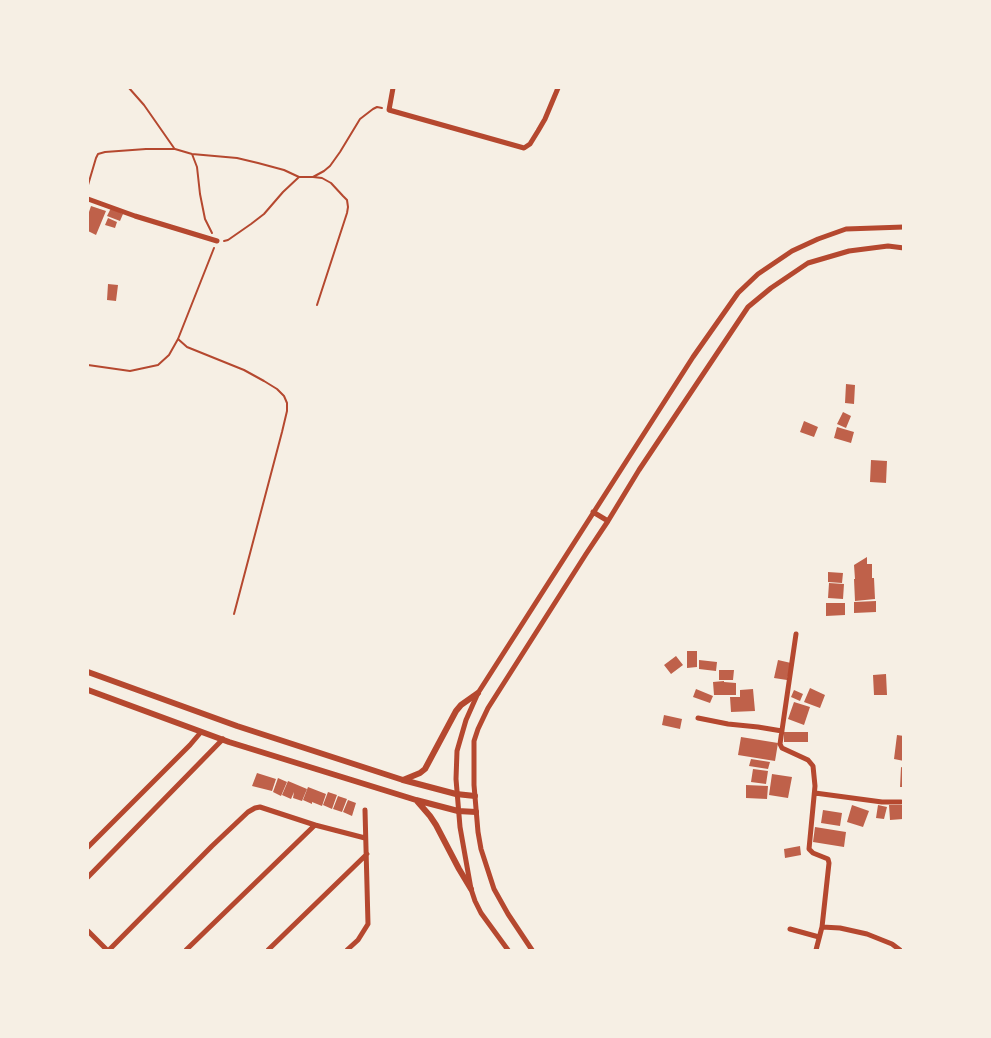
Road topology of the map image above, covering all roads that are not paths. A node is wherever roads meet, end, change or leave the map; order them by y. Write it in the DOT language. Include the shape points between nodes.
graph roads {
  1 [pos="393,88"];
  2 [pos="558,88"];
  3 [pos="88,199"];
  4 [pos="904,227"];
  5 [pos="217,241"];
  6 [pos="904,248"];
  7 [pos="594,512"];
  8 [pos="608,521"];
  9 [pos="796,634"];
  10 [pos="88,672"];
  11 [pos="88,690"];
  12 [pos="478,693"];
  13 [pos="698,718"];
  14 [pos="782,731"];
  15 [pos="200,732"];
  16 [pos="222,739"];
  17 [pos="403,780"];
  18 [pos="815,793"];
  19 [pos="456,794"];
  20 [pos="475,796"];
  21 [pos="416,800"];
  22 [pos="901,802"];
  23 [pos="365,810"];
  24 [pos="458,811"];
  25 [pos="476,812"];
  26 [pos="315,826"];
  27 [pos="366,838"];
  28 [pos="88,847"];
  29 [pos="367,854"];
  30 [pos="88,877"];
  31 [pos="471,889"];
  32 [pos="822,927"];
  33 [pos="790,929"];
  34 [pos="88,931"];
  35 [pos="820,937"];
  36 [pos="108,950"];
  37 [pos="186,950"];
  38 [pos="268,950"];
  39 [pos="347,950"];
  40 [pos="508,950"];
  41 [pos="532,950"];
  42 [pos="816,950"];
  43 [pos="900,950"];
  1 -- 2 [label="street" via="389,110 524,148 542,125"];
  3 -- 5 [label="street"];
  4 -- 7 [label="street" via="846,229 792,250 758,274 738,293 693,357"];
  6 -- 8 [label="street" via="888,246 849,251 808,263 748,306"];
  7 -- 8 [label="street"];
  7 -- 12 [label="street"];
  8 -- 20 [label="street" via="488,708 474,741"];
  9 -- 14 [label="street"];
  10 -- 17 [label="street" via="237,726"];
  11 -- 15 [label="street"];
  12 -- 17 [label="street" via="456,711 425,769"];
  12 -- 19 [label="street" via="456,751"];
  13 -- 14 [label="street"];
  14 -- 18 [label="street" via="781,747 812,763"];
  15 -- 16 [label="street"];
  15 -- 28 [label="street"];
  16 -- 21 [label="street"];
  16 -- 30 [label="street"];
  17 -- 19 [label="street"];
  18 -- 22 [label="street"];
  18 -- 32 [label="street" via="809,849 828,859 829,863"];
  19 -- 20 [label="street"];
  19 -- 24 [label="street"];
  20 -- 25 [label="street"];
  21 -- 24 [label="street"];
  21 -- 31 [label="street" via="436,825"];
  23 -- 27 [label="street"];
  24 -- 25 [label="street"];
  24 -- 31 [label="street"];
  25 -- 41 [label="street" via="481,849 494,889"];
  26 -- 27 [label="street"];
  26 -- 36 [label="street" via="260,807 248,812"];
  26 -- 37 [label="street"];
  27 -- 29 [label="street"];
  29 -- 38 [label="street"];
  29 -- 39 [label="street" via="368,924"];
  31 -- 40 [label="street" via="481,912"];
  32 -- 35 [label="street"];
  32 -- 43 [label="street" via="867,934"];
  33 -- 35 [label="street"];
  34 -- 36 [label="street"];
  35 -- 42 [label="street"];
}
